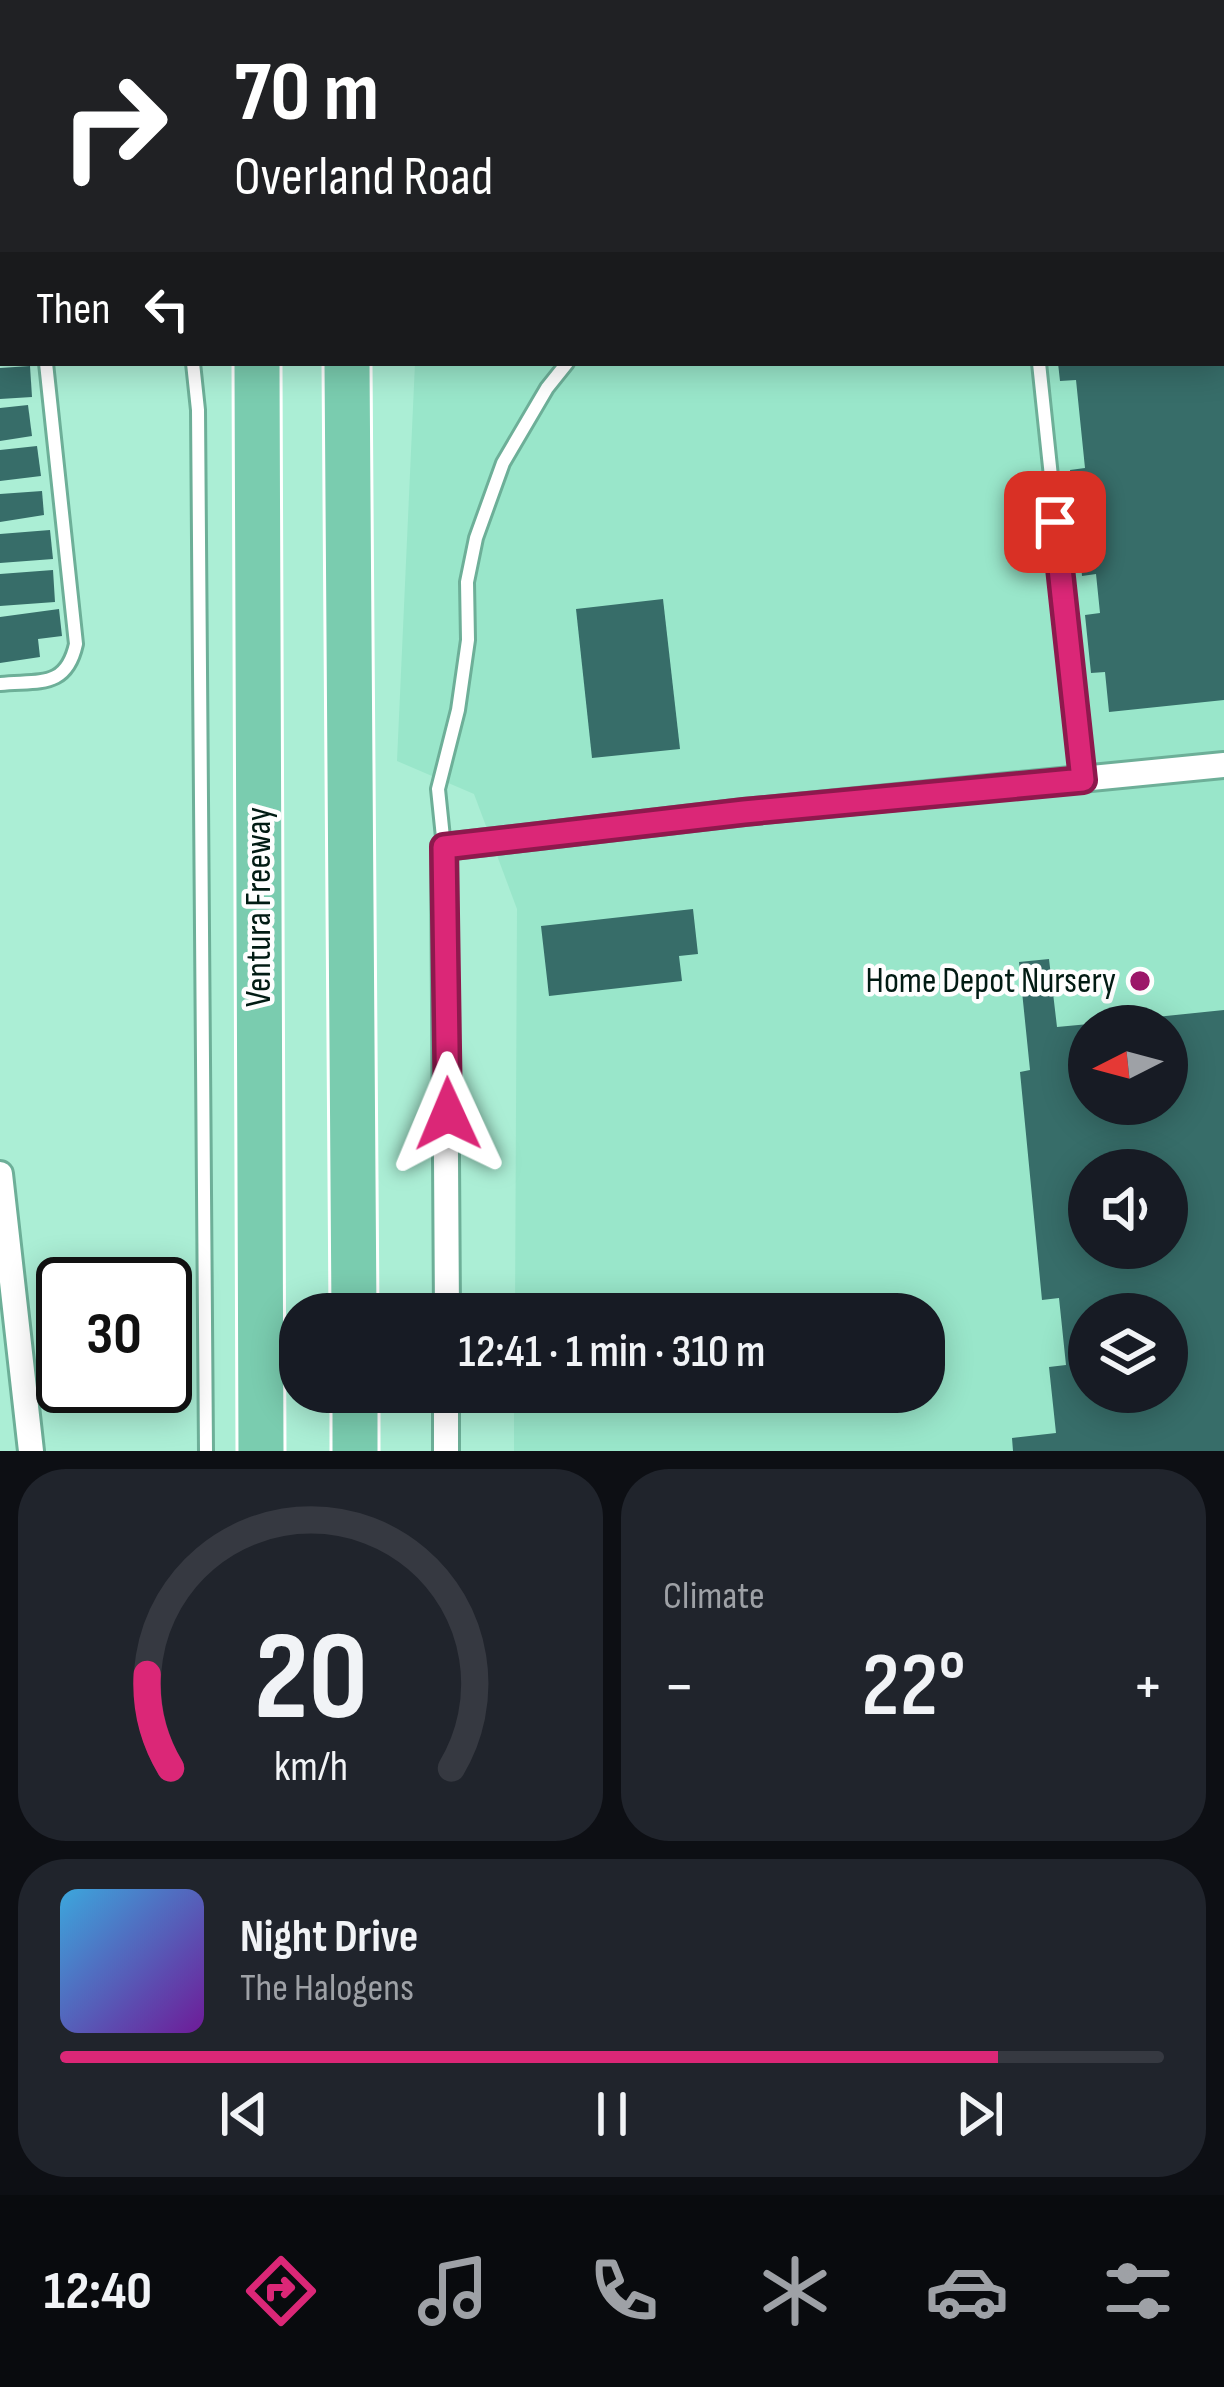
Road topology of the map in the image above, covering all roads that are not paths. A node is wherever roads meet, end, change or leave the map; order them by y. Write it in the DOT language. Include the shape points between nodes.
graph roads {
  1 [pos="46,366"];
  2 [pos="193,366"];
  3 [pos="256,366"];
  4 [pos="346,366"];
  5 [pos="564,366"];
  6 [pos="1039,366"];
  7 [pos="0,684"];
  8 [pos="1224,765"];
  9 [pos="1083,780"];
  10 [pos="444,847"];
  11 [pos="0,1174"];
  12 [pos="354,1293"];
  13 [pos="447,1293"];
  14 [pos="355,1413"];
  15 [pos="446,1413"];
  16 [pos="31,1451"];
  17 [pos="206,1451"];
  18 [pos="261,1451"];
  19 [pos="355,1451"];
  20 [pos="446,1451"];
  1 -- 7 [label="lane" via="76,644 57,679"];
  2 -- 17 [label="lane"];
  3 -- 18 [label="highway, Ventura Freeway"];
  4 -- 12 [label="highway"];
  5 -- 10 [label="lane" via="503,463 476,538 458,710 438,789"];
  6 -- 9 [label="lane"];
  8 -- 9 [label="street"];
  9 -- 10 [label="street"];
  10 -- 13 [label="street"];
  11 -- 16 [label="street"];
  14 -- 19 [label="highway"];
  15 -- 20 [label="street"];
}
